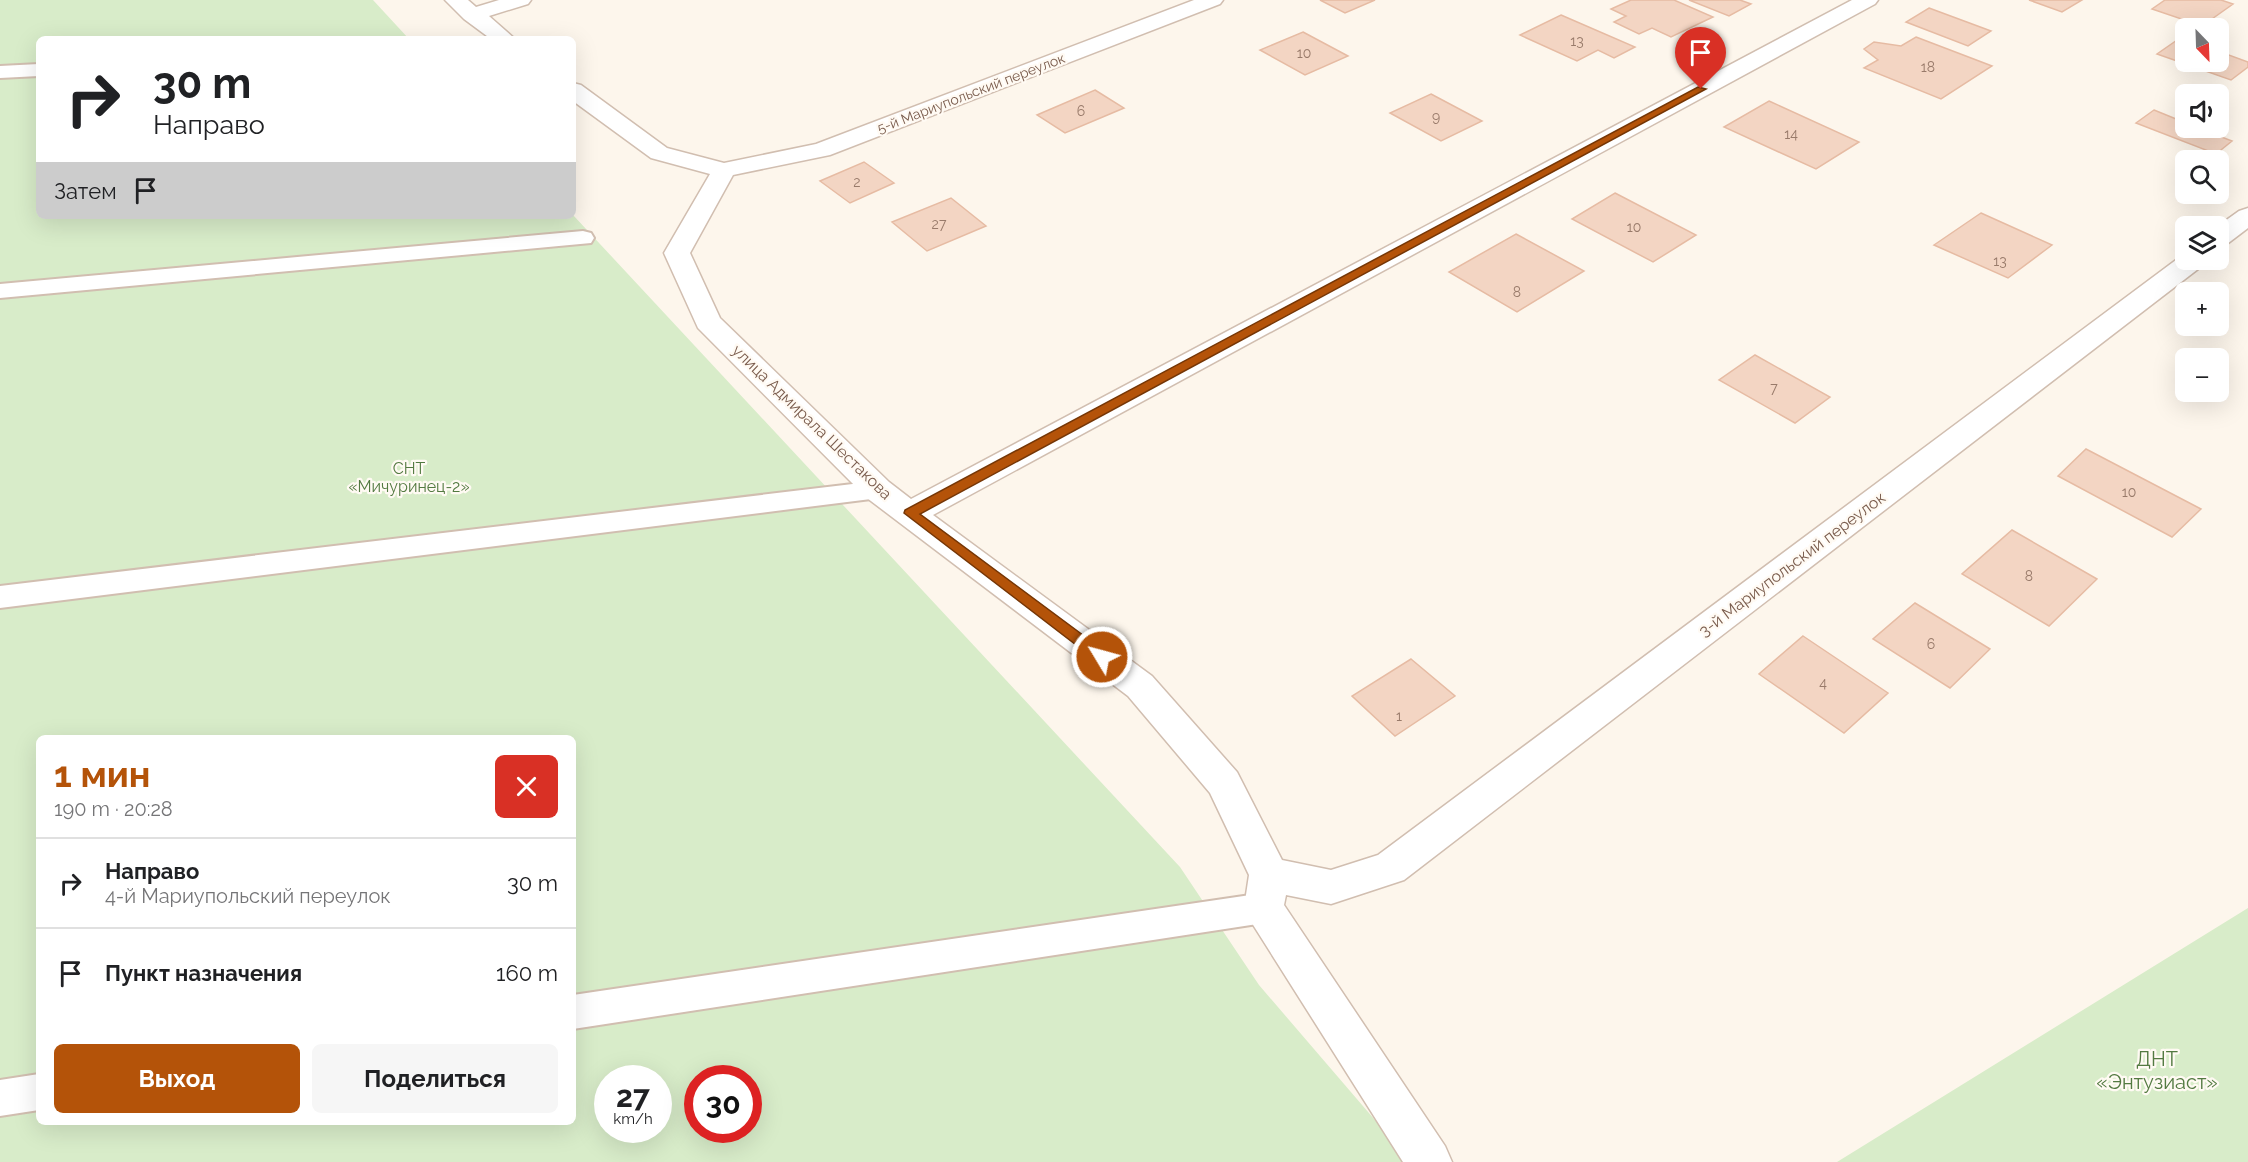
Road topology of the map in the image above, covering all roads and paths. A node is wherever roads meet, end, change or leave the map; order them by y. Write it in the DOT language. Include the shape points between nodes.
graph roads {
  1 [pos="455,0"];
  2 [pos="521,0"];
  3 [pos="1213,0"];
  4 [pos="1868,0"];
  5 [pos="471,15"];
  6 [pos="500,36"];
  7 [pos="36,70"];
  8 [pos="0,72"];
  9 [pos="576,92"];
  10 [pos="724,170"];
  11 [pos="2248,216"];
  12 [pos="2229,231"];
  13 [pos="583,238"];
  14 [pos="2180,270"];
  15 [pos="0,291"];
  16 [pos="878,490"];
  17 [pos="910,513"];
  18 [pos="0,597"];
  19 [pos="1267,891"];
  20 [pos="576,1011"];
  21 [pos="36,1092"];
  22 [pos="0,1098"];
  23 [pos="1429,1162"];
  1 -- 5 [label="street"];
  2 -- 5 [label="street"];
  3 -- 10 [label="street, 5-й Мариупольский переулок" via="822,150"];
  4 -- 17 [label="street"];
  5 -- 6 [label="street"];
  7 -- 8 [label="lane"];
  9 -- 10 [label="street" via="659,153"];
  10 -- 16 [label="street, улица Адмирала Шестакова" via="677,253 708,322"];
  11 -- 12 [label="street"];
  13 -- 15 [label="lane"];
  14 -- 19 [label="street, 3-й Мариупольский переулок" via="1390,868 1331,887"];
  16 -- 17 [label="street, улица Адмирала Шестакова"];
  16 -- 18 [label="lane"];
  17 -- 19 [label="street, улица Адмирала Шестакова" via="1140,686 1224,783"];
  19 -- 20 [label="lane"];
  19 -- 23 [label="street, улица Адмирала Шестакова"];
  21 -- 22 [label="lane"];
}
